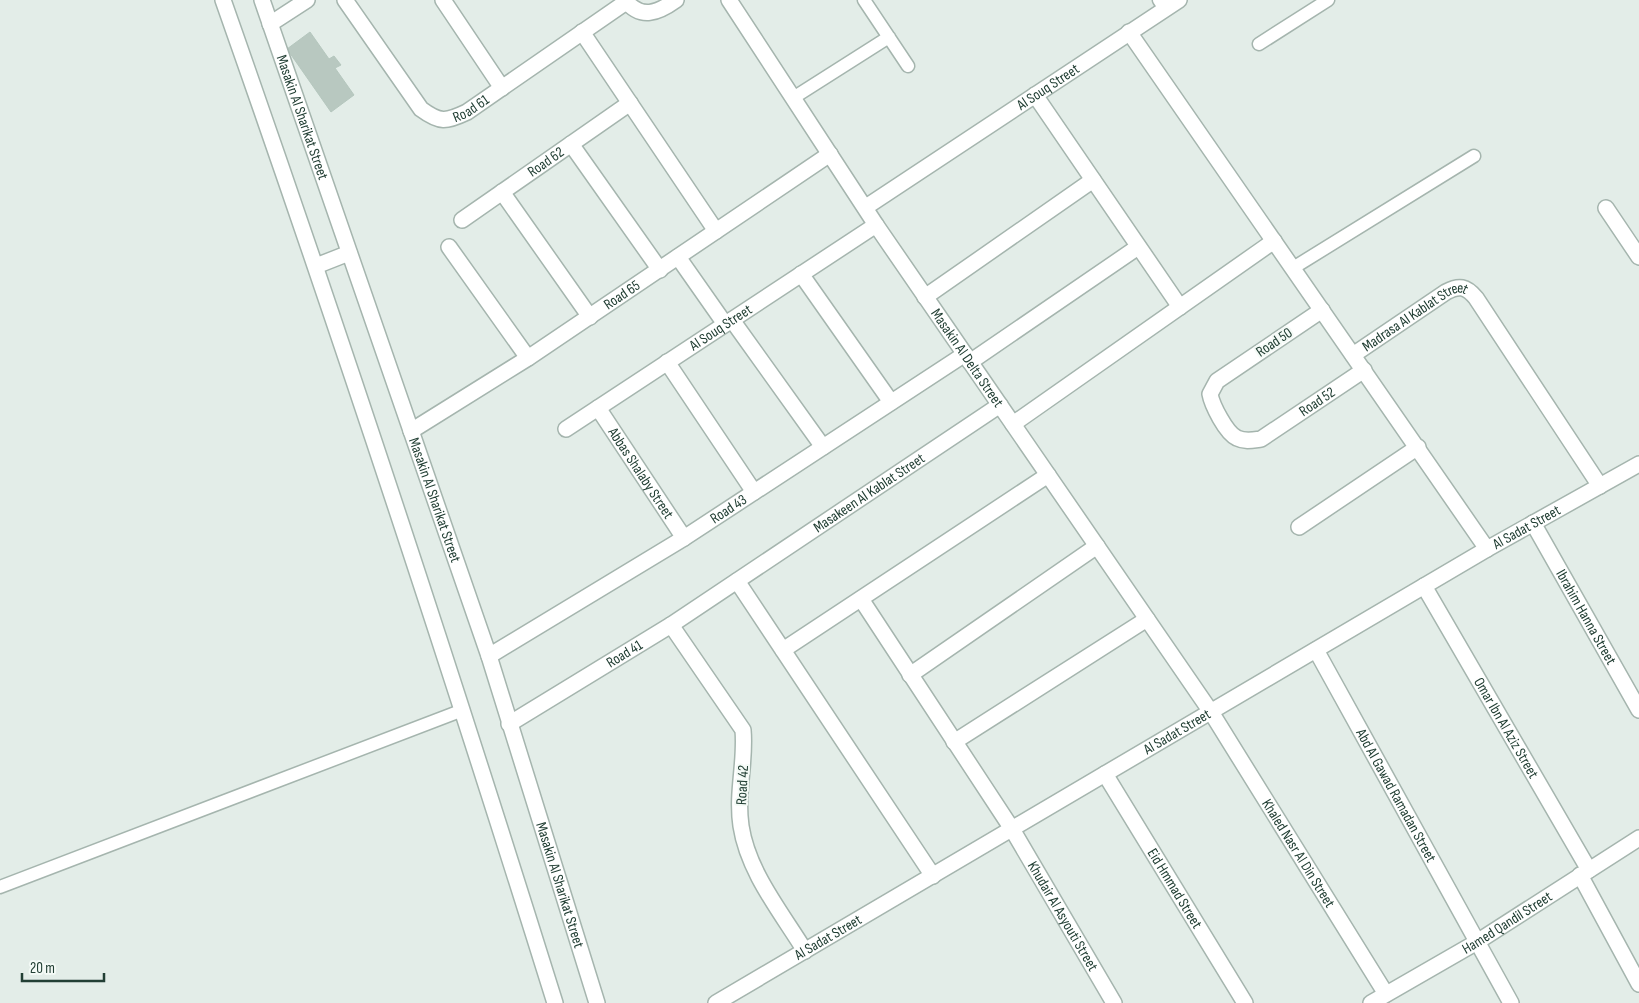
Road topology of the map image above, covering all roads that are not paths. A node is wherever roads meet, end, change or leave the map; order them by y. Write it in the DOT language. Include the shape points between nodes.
graph roads {
  1 [pos="223,0"];
  2 [pos="262,0"];
  3 [pos="307,0"];
  4 [pos="345,0"];
  5 [pos="676,0"];
  6 [pos="729,0"];
  7 [pos="864,0"];
  8 [pos="1179,0"];
  9 [pos="1328,0"];
  10 [pos="626,1"];
  11 [pos="447,2"];
  12 [pos="1162,4"];
  13 [pos="270,24"];
  14 [pos="582,32"];
  15 [pos="1129,32"];
  16 [pos="888,37"];
  17 [pos="1259,44"];
  18 [pos="908,66"];
  19 [pos="502,88"];
  20 [pos="1035,95"];
  21 [pos="793,98"];
  22 [pos="630,103"];
  23 [pos="571,144"];
  24 [pos="830,154"];
  25 [pos="1474,156"];
  26 [pos="1093,180"];
  27 [pos="502,192"];
  28 [pos="866,207"];
  29 [pos="1606,208"];
  30 [pos="462,220"];
  31 [pos="876,224"];
  32 [pos="716,231"];
  33 [pos="1274,241"];
  34 [pos="1138,247"];
  35 [pos="449,248"];
  36 [pos="350,253"];
  37 [pos="678,257"];
  38 [pos="1639,257"];
  39 [pos="316,266"];
  40 [pos="1292,268"];
  41 [pos="660,270"];
  42 [pos="801,274"];
  43 [pos="926,297"];
  44 [pos="1180,307"];
  45 [pos="1322,310"];
  46 [pos="590,317"];
  47 [pos="728,322"];
  48 [pos="1353,355"];
  49 [pos="528,358"];
  50 [pos="968,358"];
  51 [pos="667,362"];
  52 [pos="1364,370"];
  53 [pos="892,402"];
  54 [pos="1000,405"];
  55 [pos="598,408"];
  56 [pos="1013,424"];
  57 [pos="566,430"];
  58 [pos="411,431"];
  59 [pos="1272,433"];
  60 [pos="822,447"];
  61 [pos="1418,447"];
  62 [pos="1639,464"];
  63 [pos="1048,475"];
  64 [pos="1600,486"];
  65 [pos="754,492"];
  66 [pos="1533,523"];
  67 [pos="1299,527"];
  68 [pos="684,538"];
  69 [pos="1097,546"];
  70 [pos="1487,549"];
  71 [pos="737,581"];
  72 [pos="1424,586"];
  73 [pos="860,599"];
  74 [pos="1147,619"];
  75 [pos="671,625"];
  76 [pos="782,650"];
  77 [pos="1316,650"];
  78 [pos="489,656"];
  79 [pos="910,675"];
  80 [pos="464,710"];
  81 [pos="1639,710"];
  82 [pos="1211,712"];
  83 [pos="509,724"];
  84 [pos="954,742"];
  85 [pos="1105,774"];
  86 [pos="1012,829"];
  87 [pos="1639,838"];
  88 [pos="1584,872"];
  89 [pos="933,876"];
  90 [pos="0,887"];
  91 [pos="1478,942"];
  92 [pos="806,951"];
  93 [pos="1639,984"];
  94 [pos="1382,999"];
  95 [pos="555,1003"];
  96 [pos="597,1003"];
  97 [pos="716,1003"];
  98 [pos="1114,1003"];
  99 [pos="1245,1003"];
  100 [pos="1511,1003"];
  1 -- 39 [label="street"];
  2 -- 13 [label="street, Masakin Al Sharikat Street"];
  3 -- 13 [label="street"];
  4 -- 19 [label="street, Road 61" via="421,109 433,119 448,120 460,115"];
  5 -- 10 [label="street" via="654,13 644,14"];
  6 -- 21 [label="street, Masakin Al Delta Street"];
  7 -- 16 [label="lane"];
  8 -- 12 [label="street, Al Souq Street"];
  9 -- 17 [label="lane"];
  10 -- 14 [label="street, Road 61"];
  11 -- 19 [label="street"];
  12 -- 15 [label="street, Al Souq Street"];
  13 -- 36 [label="street, Masakin Al Sharikat Street"];
  14 -- 19 [label="street, Road 61"];
  14 -- 22 [label="street"];
  15 -- 20 [label="street, Al Souq Street"];
  15 -- 33 [label="street"];
  16 -- 18 [label="lane"];
  16 -- 21 [label="lane"];
  20 -- 26 [label="street"];
  20 -- 28 [label="street, Al Souq Street"];
  21 -- 24 [label="street, Masakin Al Delta Street"];
  22 -- 23 [label="street, Road 62"];
  22 -- 32 [label="street"];
  23 -- 27 [label="street, Road 62"];
  23 -- 41 [label="street"];
  24 -- 28 [label="street, Masakin Al Delta Street"];
  24 -- 32 [label="street, Road 65"];
  25 -- 40 [label="lane"];
  26 -- 34 [label="street"];
  26 -- 43 [label="street"];
  27 -- 30 [label="street, Road 62"];
  27 -- 46 [label="street"];
  28 -- 31 [label="street, Masakin Al Delta Street"];
  29 -- 38 [label="street"];
  31 -- 42 [label="street, Al Souq Street"];
  31 -- 43 [label="street, Masakin Al Delta Street"];
  32 -- 37 [label="street, Road 65"];
  33 -- 40 [label="street"];
  33 -- 44 [label="street"];
  34 -- 44 [label="street"];
  34 -- 50 [label="street, Road 43"];
  35 -- 49 [label="street"];
  36 -- 39 [label="street"];
  36 -- 58 [label="street, Masakin Al Sharikat Street"];
  37 -- 41 [label="street, Road 65"];
  37 -- 47 [label="street"];
  39 -- 80 [label="street"];
  40 -- 45 [label="street"];
  41 -- 46 [label="street, Road 65"];
  42 -- 47 [label="street, Al Souq Street"];
  42 -- 53 [label="street"];
  43 -- 50 [label="street, Masakin Al Delta Street"];
  44 -- 56 [label="street"];
  45 -- 48 [label="street"];
  45 -- 59 [label="street, Road 50" via="1226,374 1217,381 1210,394 1212,406 1235,438 1248,441"];
  46 -- 49 [label="street, Road 65"];
  47 -- 51 [label="street, Al Souq Street"];
  47 -- 60 [label="street"];
  48 -- 52 [label="street"];
  48 -- 64 [label="street, Madrasa Al Kablat Street" via="1456,287 1468,289"];
  49 -- 58 [label="street, Road 65"];
  50 -- 53 [label="street, Road 43"];
  50 -- 54 [label="street, Masakin Al Delta Street"];
  51 -- 55 [label="street, Al Souq Street"];
  51 -- 65 [label="street"];
  52 -- 59 [label="street, Road 52"];
  52 -- 61 [label="street"];
  53 -- 60 [label="street, Road 43"];
  54 -- 56 [label="street, Masakin Al Delta Street"];
  54 -- 71 [label="street, Masakeen Al Kablat Street"];
  55 -- 57 [label="street, Al Souq Street"];
  55 -- 68 [label="street, Abbas Shalaby Street"];
  56 -- 63 [label="street, Masakin Al Delta Street"];
  58 -- 78 [label="street, Masakin Al Sharikat Street"];
  60 -- 65 [label="street, Road 43"];
  61 -- 67 [label="street"];
  61 -- 70 [label="street"];
  62 -- 64 [label="street, Al Sadat Street"];
  63 -- 69 [label="street, Masakin Al Delta Street"];
  63 -- 73 [label="street"];
  64 -- 66 [label="street, Al Sadat Street"];
  65 -- 68 [label="street, Road 43"];
  66 -- 70 [label="street, Al Sadat Street"];
  66 -- 81 [label="street, Ibrahim Hanna Street"];
  68 -- 78 [label="street, Road 43"];
  69 -- 74 [label="street, Masakin Al Delta Street"];
  69 -- 79 [label="street"];
  70 -- 72 [label="street, Al Sadat Street"];
  71 -- 75 [label="street, Road 41"];
  71 -- 76 [label="street"];
  72 -- 77 [label="street, Al Sadat Street"];
  72 -- 88 [label="street, Omar Ibn Al Aziz Street"];
  73 -- 76 [label="street"];
  73 -- 79 [label="street, Khudair Al Asyouti Street"];
  74 -- 82 [label="street, Masakin Al Delta Street"];
  74 -- 84 [label="street"];
  75 -- 83 [label="street, Road 41"];
  75 -- 92 [label="street, Road 42" via="743,730 745,746 739,782 741,826 747,850 757,873"];
  76 -- 89 [label="street"];
  77 -- 82 [label="street, Al Sadat Street"];
  77 -- 91 [label="street, Abd Al Gawad Ramadan Street"];
  78 -- 83 [label="street, Masakin Al Sharikat Street"];
  79 -- 84 [label="street, Khudair Al Asyouti Street"];
  80 -- 90 [label="lane"];
  80 -- 95 [label="street"];
  82 -- 85 [label="street, Al Sadat Street"];
  82 -- 94 [label="street, Khaled Nasr Al Din Street"];
  83 -- 96 [label="street, Masakin Al Sharikat Street"];
  84 -- 86 [label="street, Khudair Al Asyouti Street"];
  85 -- 86 [label="street, Al Sadat Street"];
  85 -- 99 [label="street, Eid Hmmad Street"];
  86 -- 89 [label="street, Al Sadat Street"];
  86 -- 98 [label="street, Khudair Al Asyouti Street"];
  87 -- 88 [label="street, Hamed Qandil Street"];
  88 -- 91 [label="street, Hamed Qandil Street"];
  88 -- 93 [label="street, Omar Ibn Al Aziz Street"];
  89 -- 92 [label="street, Al Sadat Street"];
  91 -- 94 [label="street, Hamed Qandil Street"];
  91 -- 100 [label="street, Abd Al Gawad Ramadan Street"];
  92 -- 97 [label="street, Al Sadat Street"];
}
